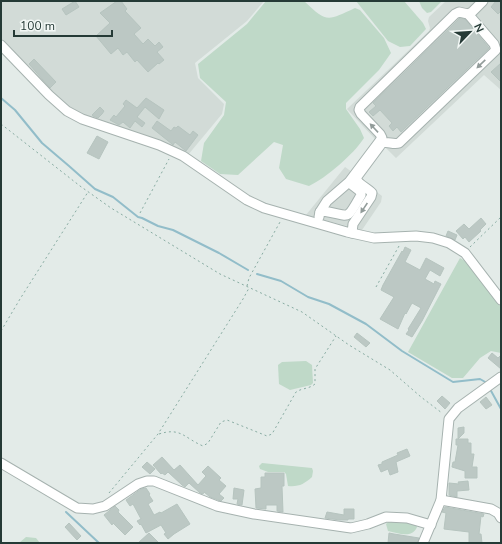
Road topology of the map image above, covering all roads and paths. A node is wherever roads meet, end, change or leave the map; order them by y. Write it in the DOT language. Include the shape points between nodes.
graph roads {
  1 [pos="483,1"];
  2 [pos="468,14"];
  3 [pos="1,45"];
  4 [pos="1,124"];
  5 [pos="173,152"];
  6 [pos="349,182"];
  7 [pos="88,191"];
  8 [pos="140,212"];
  9 [pos="320,212"];
  10 [pos="283,214"];
  11 [pos="501,217"];
  12 [pos="317,224"];
  13 [pos="352,233"];
  14 [pos="404,236"];
  15 [pos="465,253"];
  16 [pos="246,286"];
  17 [pos="249,287"];
  18 [pos="376,287"];
  19 [pos="501,300"];
  20 [pos="1,331"];
  21 [pos="336,335"];
  22 [pos="501,376"];
  23 [pos="449,419"];
  24 [pos="158,434"];
  25 [pos="1,463"];
  26 [pos="441,500"];
  27 [pos="108,504"];
  28 [pos="501,518"];
  29 [pos="431,525"];
  30 [pos="423,543"];
  1 -- 2 [label="street"];
  6 -- 2 [label="street, one-way" via="382,138 361,114 360,107 455,14"];
  2 -- 13 [label="street, one-way" via="494,44 496,50 399,143 382,143 356,178 372,193 353,224"];
  3 -- 5 [label="street" via="67,111 82,119 160,145"];
  4 -- 7 [label="path"];
  5 -- 8 [label="path"];
  5 -- 10 [label="street" via="183,156 247,200"];
  6 -- 9 [label="street" via="327,201"];
  6 -- 9 [label="street" via="362,192 351,214 343,216"];
  7 -- 16 [label="path" via="191,257"];
  7 -- 20 [label="path"];
  9 -- 12 [label="street"];
  10 -- 12 [label="street"];
  10 -- 16 [label="path"];
  11 -- 15 [label="path"];
  12 -- 13 [label="street"];
  13 -- 14 [label="street" via="374,238"];
  14 -- 15 [label="street" via="433,238 449,243"];
  14 -- 18 [label="path"];
  15 -- 19 [label="street"];
  16 -- 17 [label="path"];
  17 -- 21 [label="path" via="302,312"];
  17 -- 24 [label="path"];
  21 -- 23 [label="path" via="390,370"];
  21 -- 24 [label="path" via="315,369 315,384 296,392 272,434 267,436 227,420 221,422 208,443 203,446 177,431"];
  22 -- 23 [label="street" via="458,408"];
  23 -- 26 [label="street"];
  24 -- 27 [label="path" via="107,496"];
  25 -- 27 [label="street" via="76,508 92,509"];
  26 -- 28 [label="street" via="491,509"];
  26 -- 29 [label="street"];
  27 -- 29 [label="street" via="147,481 217,506 254,514 350,528 386,517 407,518"];
  29 -- 30 [label="street"];
}
